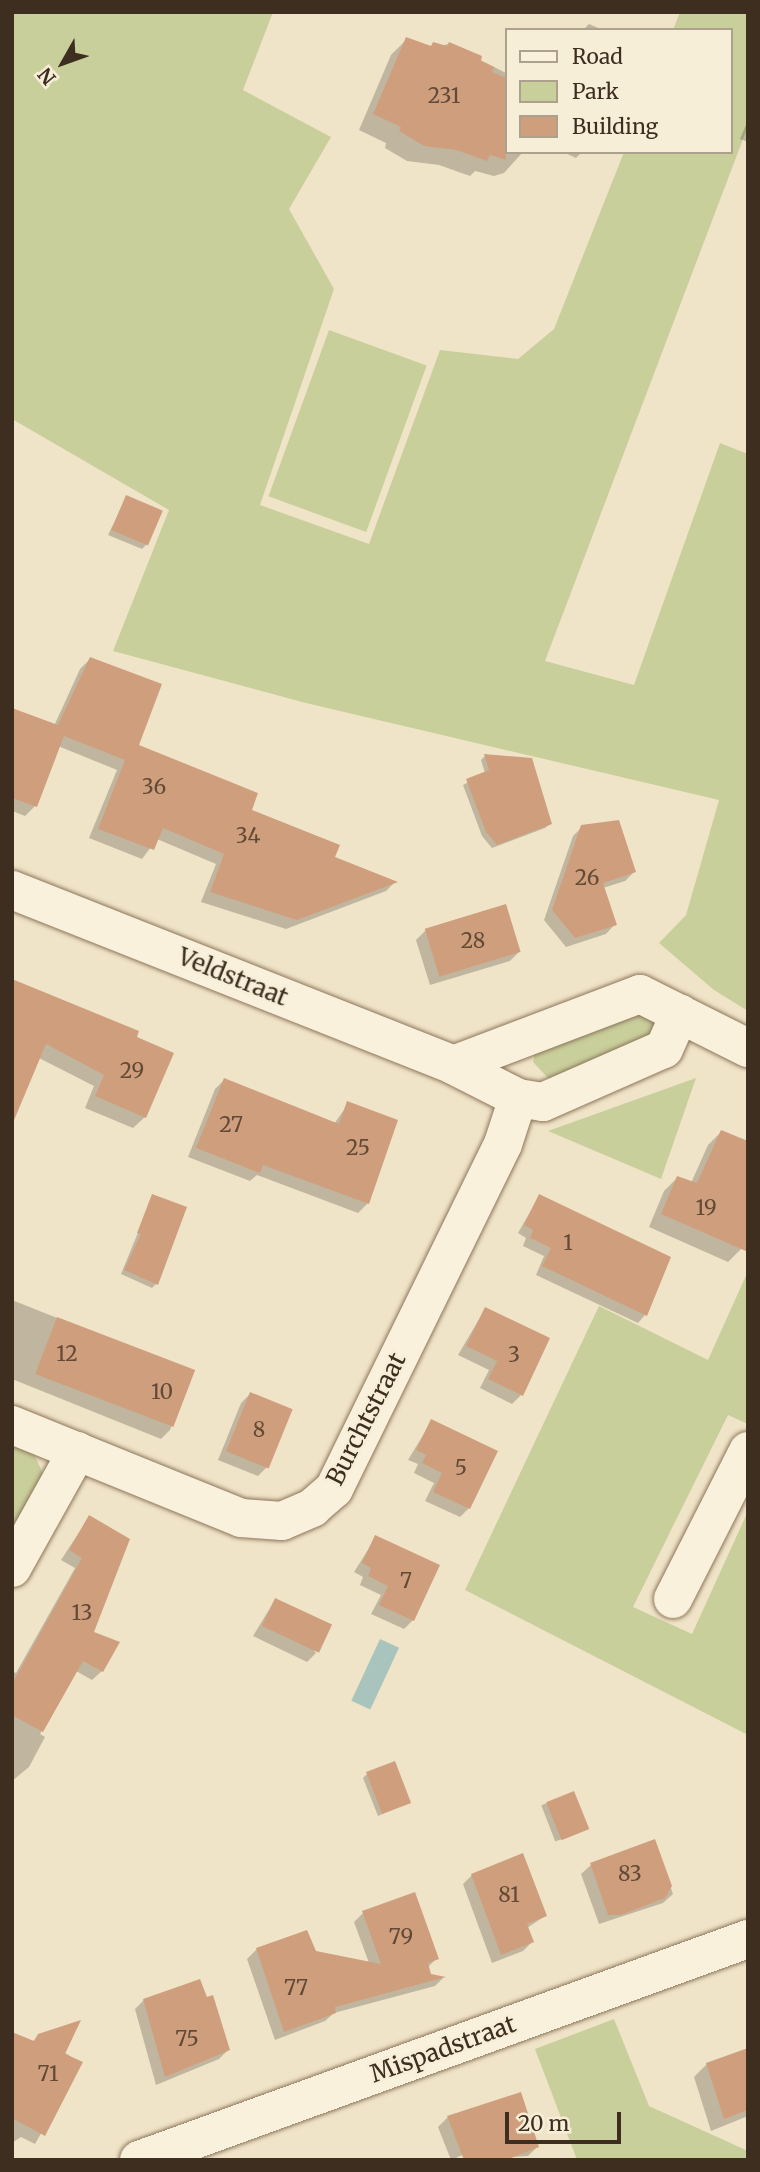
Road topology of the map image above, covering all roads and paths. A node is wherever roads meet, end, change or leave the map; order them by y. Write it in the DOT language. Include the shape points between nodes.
graph roads {
  1 [pos="12,890"];
  2 [pos="680,1013"];
  3 [pos="748,1048"];
  4 [pos="453,1065"];
  5 [pos="518,1098"];
  6 [pos="12,1425"];
  7 [pos="77,1451"];
  8 [pos="748,1451"];
  9 [pos="12,1568"];
  10 [pos="673,1599"];
  11 [pos="748,1939"];
  12 [pos="139,2160"];
  1 -- 4 [label="street, Veldstraat"];
  2 -- 3 [label="street"];
  2 -- 4 [label="street" via="640,994"];
  2 -- 5 [label="street, Veldstraat" via="664,1049 543,1102"];
  4 -- 5 [label="street, Veldstraat"];
  5 -- 7 [label="street, Burchtstraat" via="503,1144 334,1489 312,1508 282,1521 241,1518"];
  6 -- 7 [label="street, Burchtstraat"];
  7 -- 9 [label="street"];
  8 -- 10 [label="street"];
  11 -- 12 [label="street, Mispadstraat"];
}
